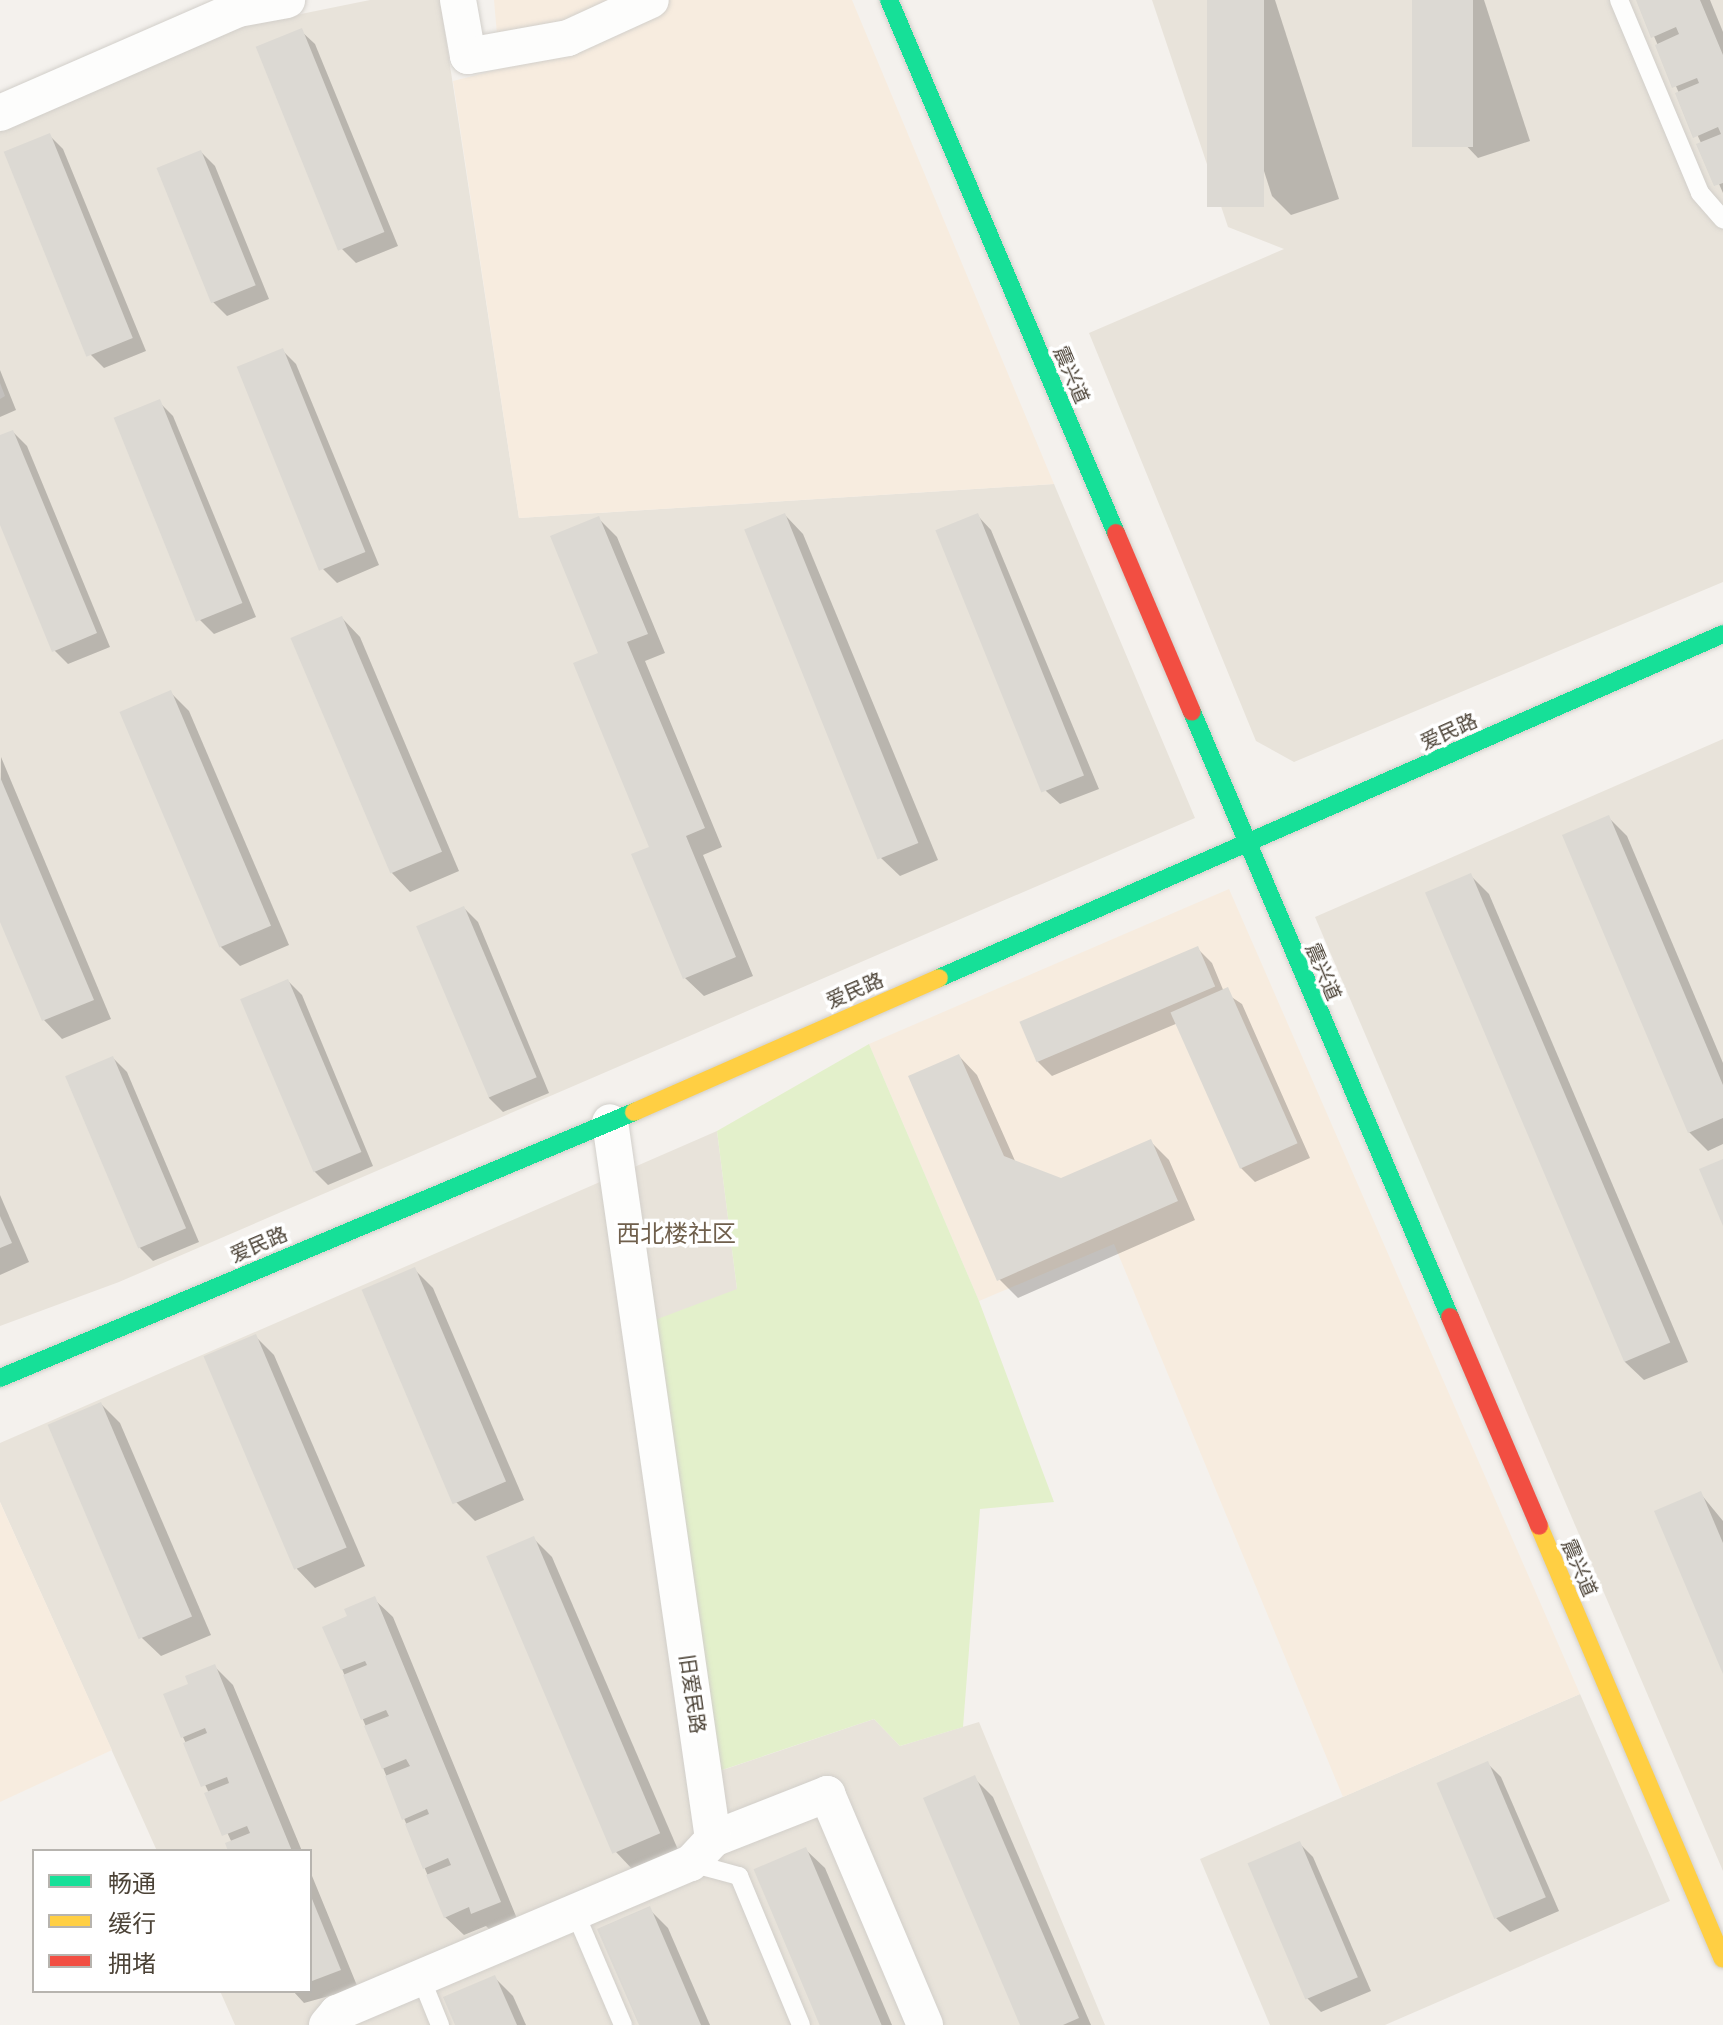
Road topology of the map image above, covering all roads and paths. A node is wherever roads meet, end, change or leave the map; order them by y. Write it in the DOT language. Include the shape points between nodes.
graph roads {
  1 [pos="287,0"];
  2 [pos="458,0"];
  3 [pos="651,0"];
  4 [pos="889,0"];
  5 [pos="1619,0"];
  6 [pos="0,113"];
  7 [pos="1723,219"];
  8 [pos="1723,634"];
  9 [pos="1246,847"];
  10 [pos="610,1122"];
  11 [pos="0,1378"];
  12 [pos="702,1851"];
  13 [pos="574,1910"];
  14 [pos="1723,1959"];
  15 [pos="421,1978"];
  16 [pos="327,2025"];
  17 [pos="440,2025"];
  18 [pos="623,2025"];
  19 [pos="801,2025"];
  20 [pos="925,2025"];
  1 -- 6 [label="street" via="238,9"];
  2 -- 3 [label="street" via="468,56 568,38"];
  4 -- 9 [label="street, 震兴道"];
  5 -- 7 [label="lane" via="1700,193"];
  8 -- 9 [label="street, 爱民路"];
  9 -- 10 [label="street, 爱民路"];
  9 -- 14 [label="street, 震兴道"];
  10 -- 11 [label="street, 爱民路"];
  10 -- 12 [label="street, 旧爱民路"];
  12 -- 13 [label="street"];
  12 -- 19 [label="lane" via="739,1876"];
  12 -- 20 [label="street" via="827,1794"];
  13 -- 15 [label="street"];
  13 -- 18 [label="lane"];
  15 -- 16 [label="street" via="337,2013"];
  15 -- 17 [label="lane"];
}
